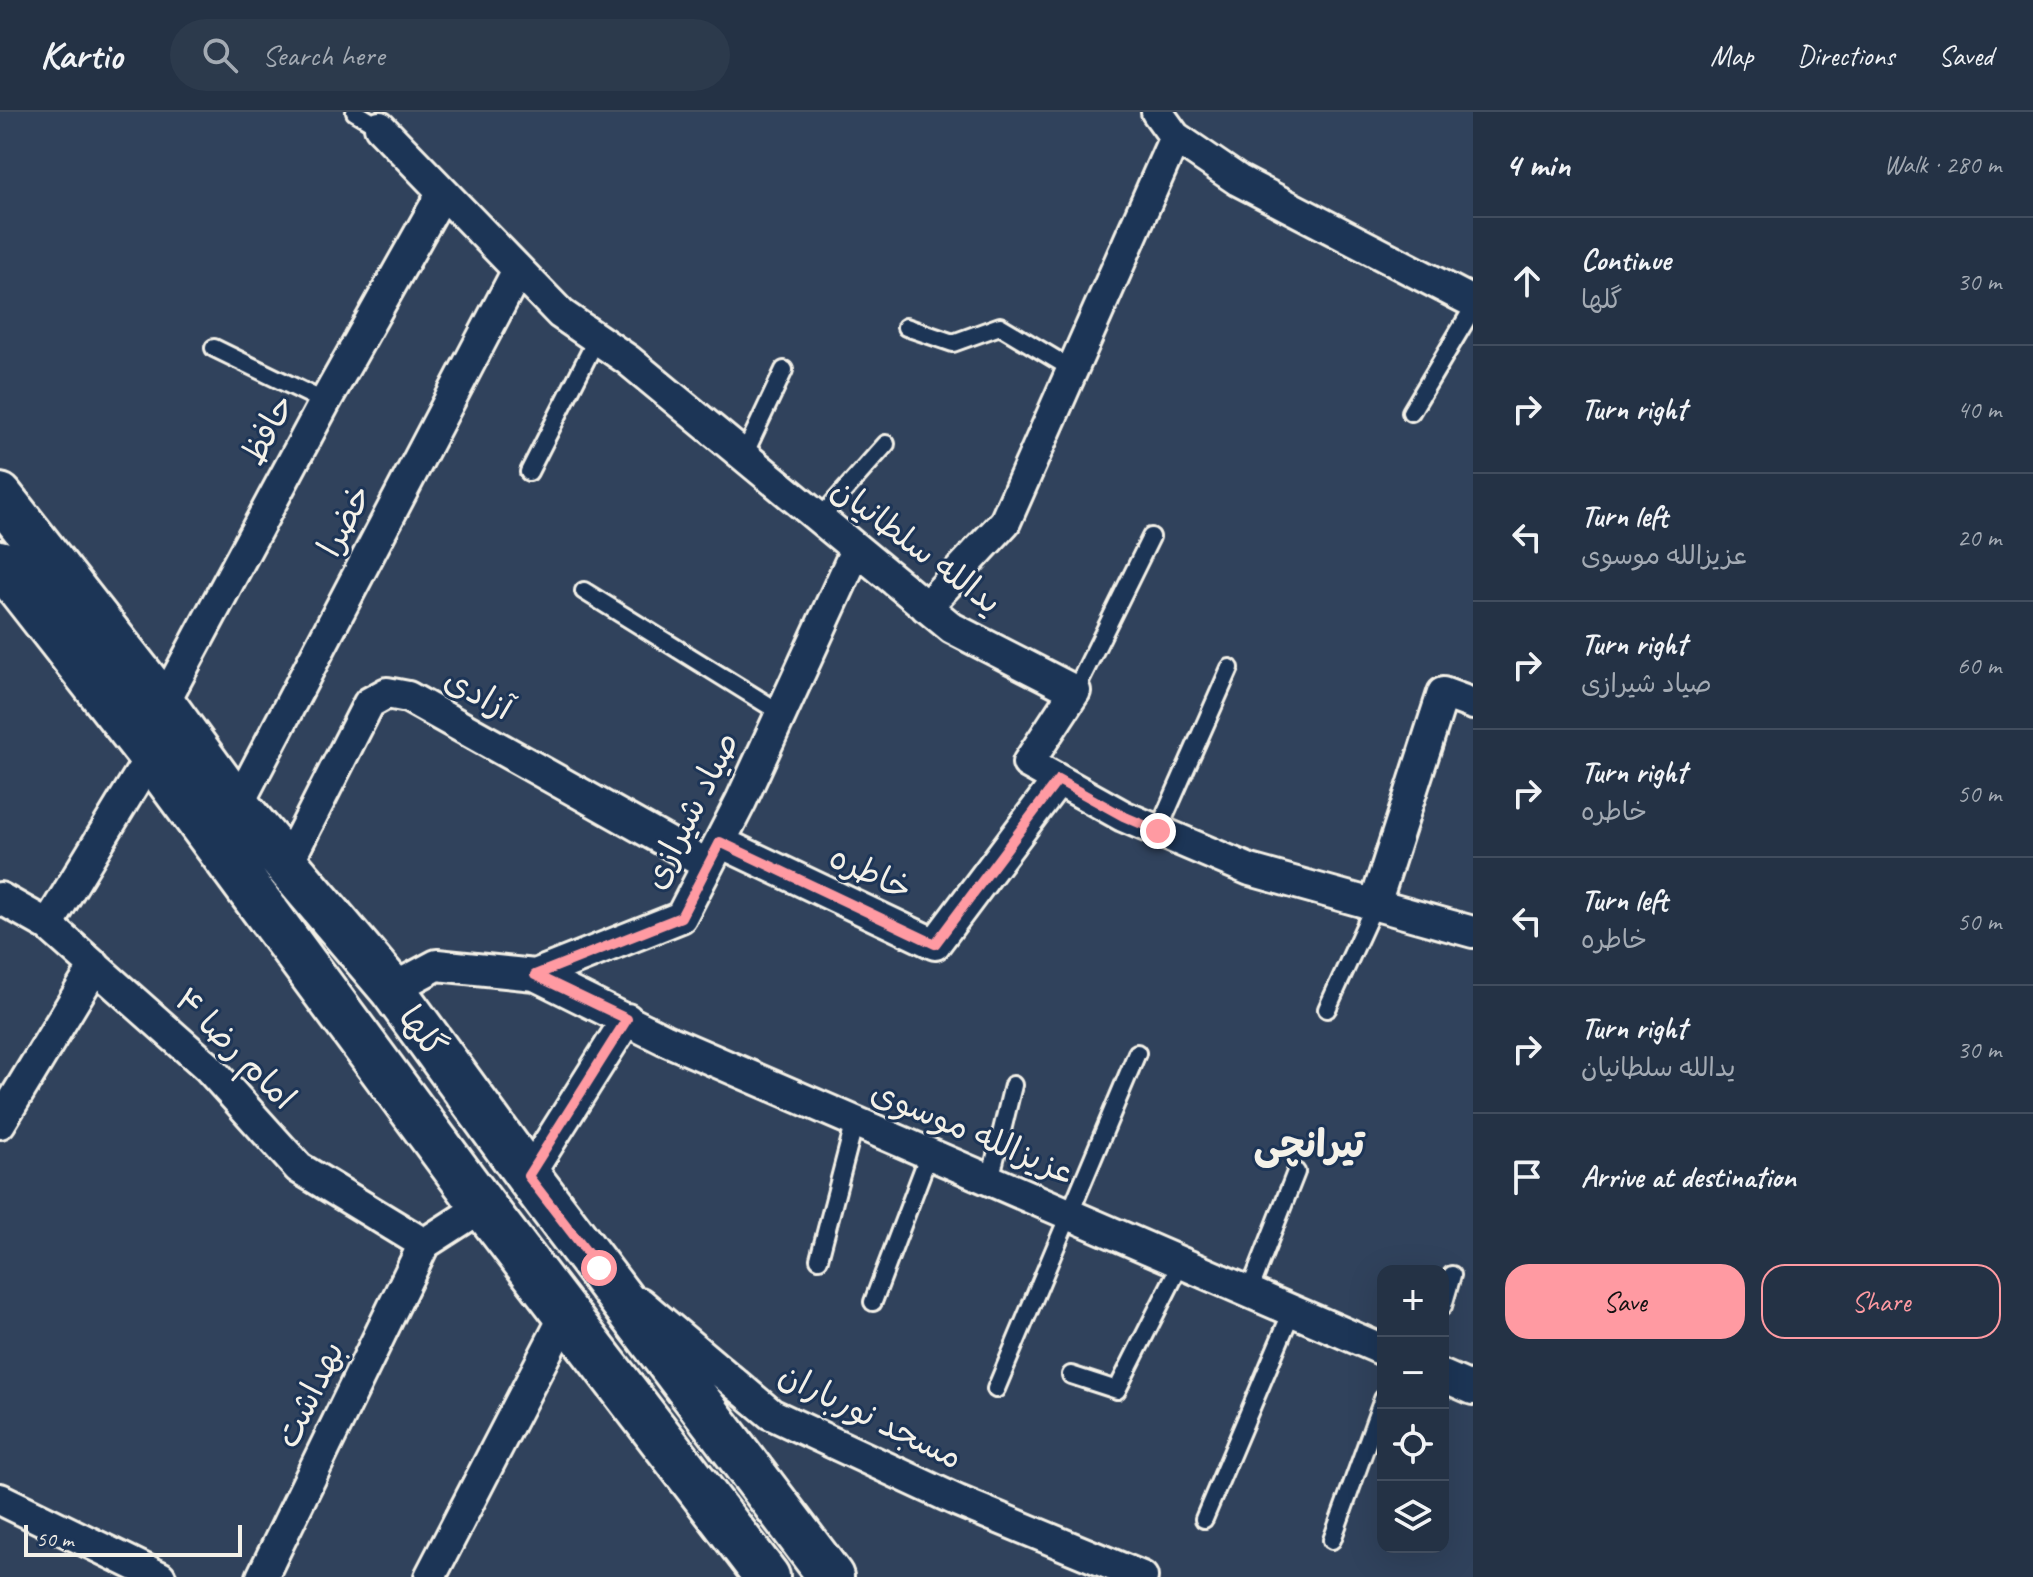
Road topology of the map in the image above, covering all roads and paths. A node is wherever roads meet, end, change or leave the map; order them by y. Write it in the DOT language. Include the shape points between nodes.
graph roads {
  1 [pos="1157,112"];
  2 [pos="368,120"];
  3 [pos="1175,137"];
  4 [pos="443,192"];
  5 [pos="518,270"];
  6 [pos="1473,305"];
  7 [pos="906,327"];
  8 [pos="597,338"];
  9 [pos="214,348"];
  10 [pos="1072,369"];
  11 [pos="784,370"];
  12 [pos="325,402"];
  13 [pos="1411,412"];
  14 [pos="886,444"];
  15 [pos="743,457"];
  16 [pos="529,472"];
  17 [pos="0,496"];
  18 [pos="819,519"];
  19 [pos="1151,537"];
  20 [pos="856,550"];
  21 [pos="0,563"];
  22 [pos="584,591"];
  23 [pos="926,607"];
  24 [pos="1230,668"];
  25 [pos="1075,691"];
  26 [pos="163,704"];
  27 [pos="1473,704"];
  28 [pos="781,713"];
  29 [pos="151,756"];
  30 [pos="1058,780"];
  31 [pos="237,806"];
  32 [pos="1158,831"];
  33 [pos="714,854"];
  34 [pos="287,864"];
  35 [pos="1375,904"];
  36 [pos="4,906"];
  37 [pos="48,925"];
  38 [pos="1473,932"];
  39 [pos="95,966"];
  40 [pos="535,975"];
  41 [pos="392,989"];
  42 [pos="1327,1009"];
  43 [pos="627,1019"];
  44 [pos="1137,1053"];
  45 [pos="1013,1085"];
  46 [pos="855,1121"];
  47 [pos="0,1123"];
  48 [pos="929,1154"];
  49 [pos="1296,1172"];
  50 [pos="528,1176"];
  51 [pos="990,1180"];
  52 [pos="483,1206"];
  53 [pos="1068,1214"];
  54 [pos="424,1244"];
  55 [pos="819,1259"];
  56 [pos="1181,1263"];
  57 [pos="599,1268"];
  58 [pos="1452,1275"];
  59 [pos="1449,1285"];
  60 [pos="1249,1292"];
  61 [pos="873,1302"];
  62 [pos="1292,1311"];
  63 [pos="566,1314"];
  64 [pos="1377,1347"];
  65 [pos="1071,1375"];
  66 [pos="1449,1379"];
  67 [pos="996,1389"];
  68 [pos="1473,1389"];
  69 [pos="1379,1409"];
  70 [pos="0,1499"];
  71 [pos="1204,1519"];
  72 [pos="1332,1540"];
  73 [pos="160,1577"];
  74 [pos="262,1577"];
  75 [pos="430,1577"];
  76 [pos="767,1577"];
  77 [pos="831,1577"];
  78 [pos="1142,1577"];
  1 -- 3 [label="street"];
  2 -- 4 [label="street, یدالله سلطانیان"];
  3 -- 6 [label="street" via="1238,180"];
  3 -- 10 [label="street"];
  4 -- 5 [label="street, یدالله سلطانیان"];
  4 -- 12 [label="street, حافظ"];
  5 -- 8 [label="street, یدالله سلطانیان" via="561,314"];
  5 -- 31 [label="street, خضرا"];
  6 -- 13 [label="lane"];
  7 -- 10 [label="lane" via="953,343 1000,326"];
  8 -- 15 [label="street, یدالله سلطانیان"];
  8 -- 16 [label="lane"];
  9 -- 12 [label="lane"];
  10 -- 23 [label="street" via="1005,522"];
  11 -- 15 [label="lane"];
  12 -- 26 [label="street, حافظ"];
  14 -- 18 [label="lane"];
  15 -- 18 [label="street, یدالله سلطانیان"];
  17 -- 26 [label="main road, گلها"];
  18 -- 20 [label="street, یدالله سلطانیان"];
  19 -- 25 [label="lane"];
  20 -- 23 [label="street, یدالله سلطانیان"];
  20 -- 28 [label="street, صیاد شیرازی"];
  21 -- 29 [label="main road, گلها"];
  22 -- 28 [label="lane"];
  23 -- 25 [label="street, یدالله سلطانیان" via="952,628"];
  24 -- 32 [label="lane"];
  25 -- 30 [label="street" via="1028,763"];
  26 -- 31 [label="main road, گلها"];
  27 -- 35 [label="street" via="1443,693"];
  28 -- 33 [label="street, صیاد شیرازی"];
  29 -- 37 [label="street"];
  29 -- 52 [label="main road, گلها"];
  30 -- 32 [label="street"];
  30 -- 33 [label="street, خاطره" via="935,944"];
  31 -- 34 [label="main road, گلها"];
  32 -- 35 [label="street" via="1250,870"];
  33 -- 34 [label="street, آزادی" via="408,697 387,693 369,703"];
  33 -- 40 [label="street, صیاد شیرازی" via="681,917"];
  34 -- 41 [label="main road, گلها"];
  35 -- 38 [label="street"];
  35 -- 42 [label="lane"];
  36 -- 37 [label="street, امام رضا ۴"];
  37 -- 39 [label="street, امام رضا ۴"];
  39 -- 47 [label="street"];
  39 -- 54 [label="street, امام رضا ۴" via="208,1067 299,1168"];
  40 -- 41 [label="street, صیاد شیرازی" via="437,965"];
  40 -- 43 [label="street, عزیزالله موسوی"];
  41 -- 50 [label="main road, گلها"];
  43 -- 46 [label="street, عزیزالله موسوی"];
  43 -- 50 [label="street"];
  44 -- 53 [label="lane"];
  45 -- 51 [label="lane"];
  46 -- 48 [label="street, عزیزالله موسوی"];
  46 -- 55 [label="lane"];
  48 -- 51 [label="street, عزیزالله موسوی"];
  48 -- 61 [label="lane"];
  49 -- 60 [label="lane"];
  50 -- 52 [label="main road"];
  50 -- 57 [label="main road, گلها"];
  51 -- 53 [label="street, عزیزالله موسوی"];
  52 -- 54 [label="street"];
  52 -- 63 [label="main road, گلها"];
  53 -- 56 [label="street, عزیزالله موسوی"];
  53 -- 67 [label="lane"];
  54 -- 74 [label="street, بهداشت"];
  56 -- 60 [label="street, عزیزالله موسوی"];
  56 -- 65 [label="lane" via="1117,1390"];
  57 -- 77 [label="main road, گلها"];
  57 -- 78 [label="street, مسجد نورباران" via="771,1414 958,1501"];
  58 -- 59 [label="lane"];
  60 -- 62 [label="street, عزیزالله موسوی"];
  62 -- 64 [label="street, عزیزالله موسوی"];
  62 -- 71 [label="lane"];
  63 -- 75 [label="street"];
  63 -- 76 [label="main road, گلها"];
  66 -- 68 [label="street"];
  69 -- 72 [label="lane"];
  70 -- 73 [label="street"];
}
